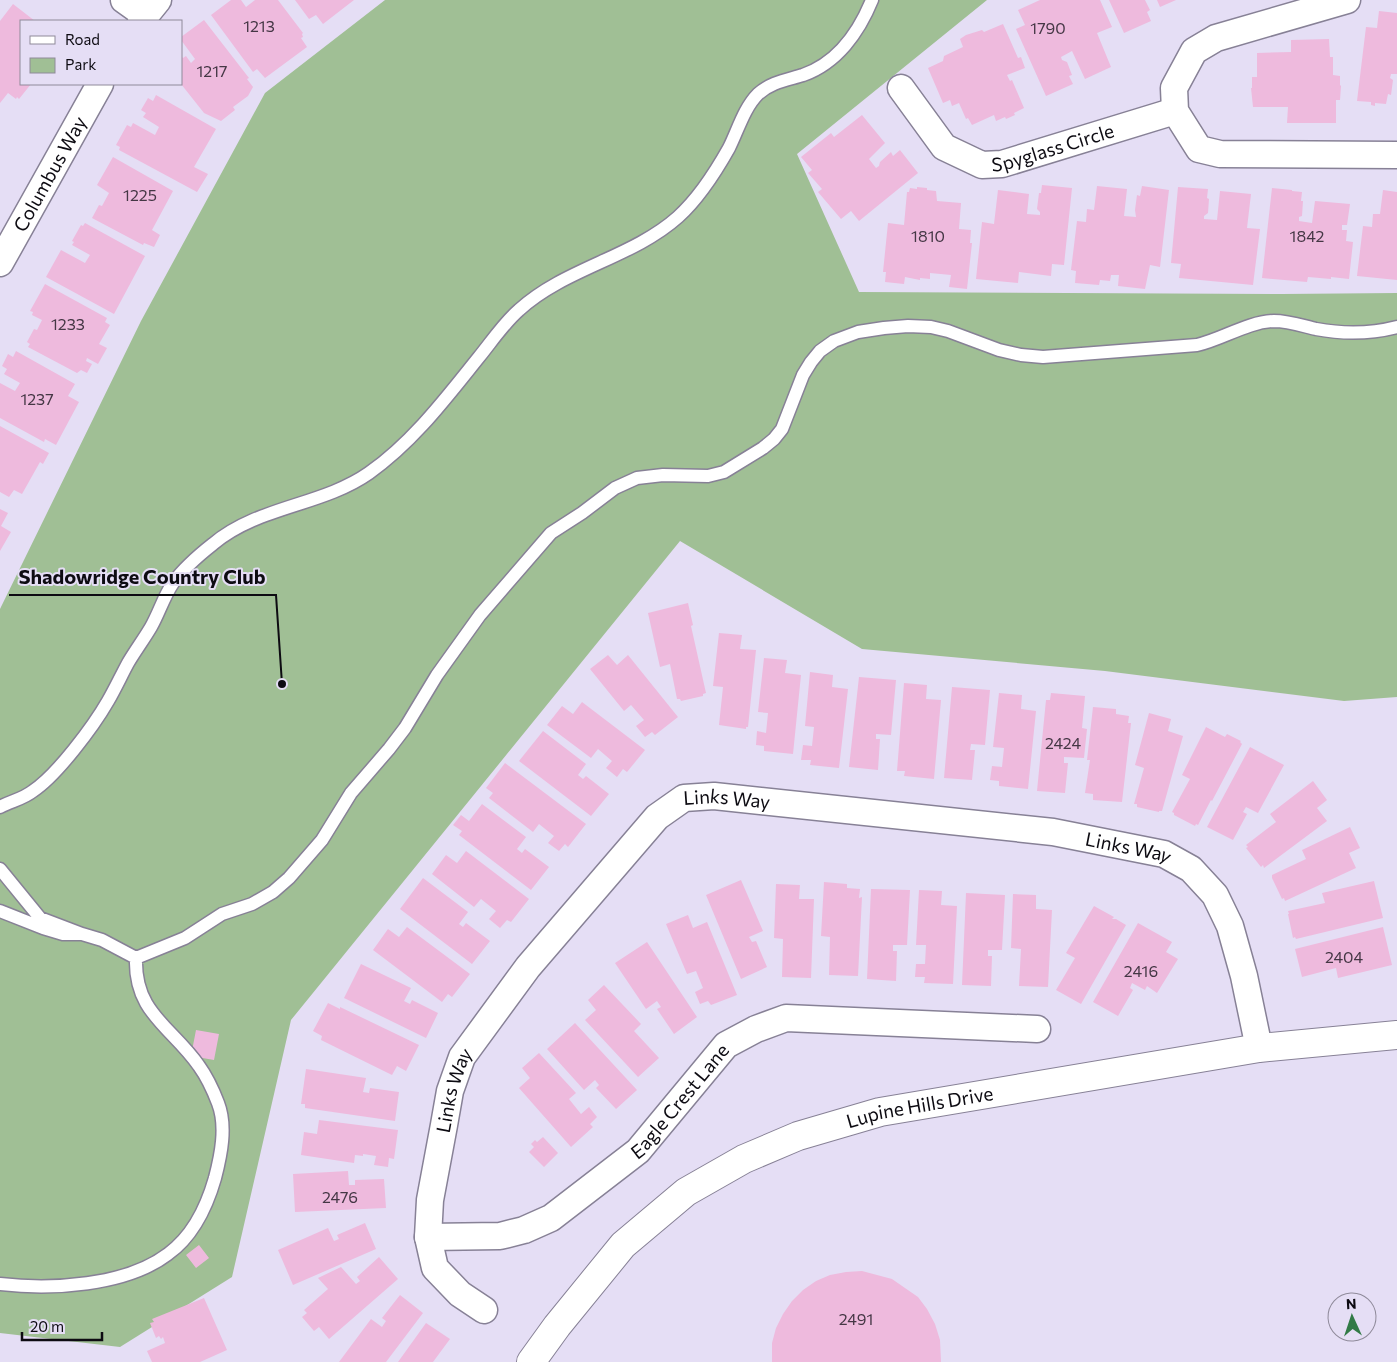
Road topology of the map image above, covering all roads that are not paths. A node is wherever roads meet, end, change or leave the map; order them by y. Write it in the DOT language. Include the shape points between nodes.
graph roads {
  1 [pos="124,0"];
  2 [pos="872,0"];
  3 [pos="1347,0"];
  4 [pos="148,12"];
  5 [pos="99,85"];
  6 [pos="901,88"];
  7 [pos="1175,111"];
  8 [pos="1397,155"];
  9 [pos="0,263"];
  10 [pos="1397,327"];
  11 [pos="0,807"];
  12 [pos="0,869"];
  13 [pos="0,911"];
  14 [pos="82,934"];
  15 [pos="136,958"];
  16 [pos="1037,1029"];
  17 [pos="1397,1035"];
  18 [pos="1259,1048"];
  19 [pos="428,1237"];
  20 [pos="0,1284"];
  21 [pos="484,1310"];
  22 [pos="535,1361"];
  1 -- 4 [label="street"];
  2 -- 11 [label="lane" via="857,31 830,60 816,70 772,84 759,93 717,167 680,215 650,239 576,272 531,299 506,323 415,434 390,456 352,484 253,520 214,543 172,584 153,623 94,723 43,784 30,794"];
  3 -- 7 [label="street" via="1216,38 1194,51 1174,88"];
  5 -- 9 [label="street, Columbus Way"];
  6 -- 7 [label="street, Spyglass Circle" via="944,147 982,165 1002,164"];
  7 -- 8 [label="street" via="1200,149 1220,154"];
  10 -- 15 [label="lane" via="1348,333 1277,321 1262,322 1197,345 1043,357 1000,350 931,327 884,328 858,332 834,341 820,351 802,375 782,429 763,448 716,474 637,478 615,488 551,533 464,637 405,728 351,793 322,840 289,878 252,904 222,914 185,938"];
  12 -- 14 [label="lane" via="40,918"];
  13 -- 14 [label="lane" via="63,934"];
  14 -- 15 [label="lane" via="102,940"];
  15 -- 20 [label="lane" via="139,988 148,1006 199,1065 219,1106 222,1144 210,1196 188,1234 154,1264 127,1275 54,1287"];
  16 -- 19 [label="street, Eagle Crest Lane" via="786,1018 726,1045 638,1151 551,1218 500,1236"];
  17 -- 18 [label="street, Lupine Hills Drive"];
  18 -- 19 [label="street, Links Way" via="1244,976 1232,935 1215,895 1191,869 1164,854 1053,832 714,796 684,798 657,817 528,967 462,1057 450,1091 430,1200"];
  18 -- 22 [label="street, Lupine Hills Drive" via="880,1112 798,1136 744,1159 686,1192 623,1245 557,1326"];
  19 -- 21 [label="street, Links Way" via="435,1268 460,1294"];
}
